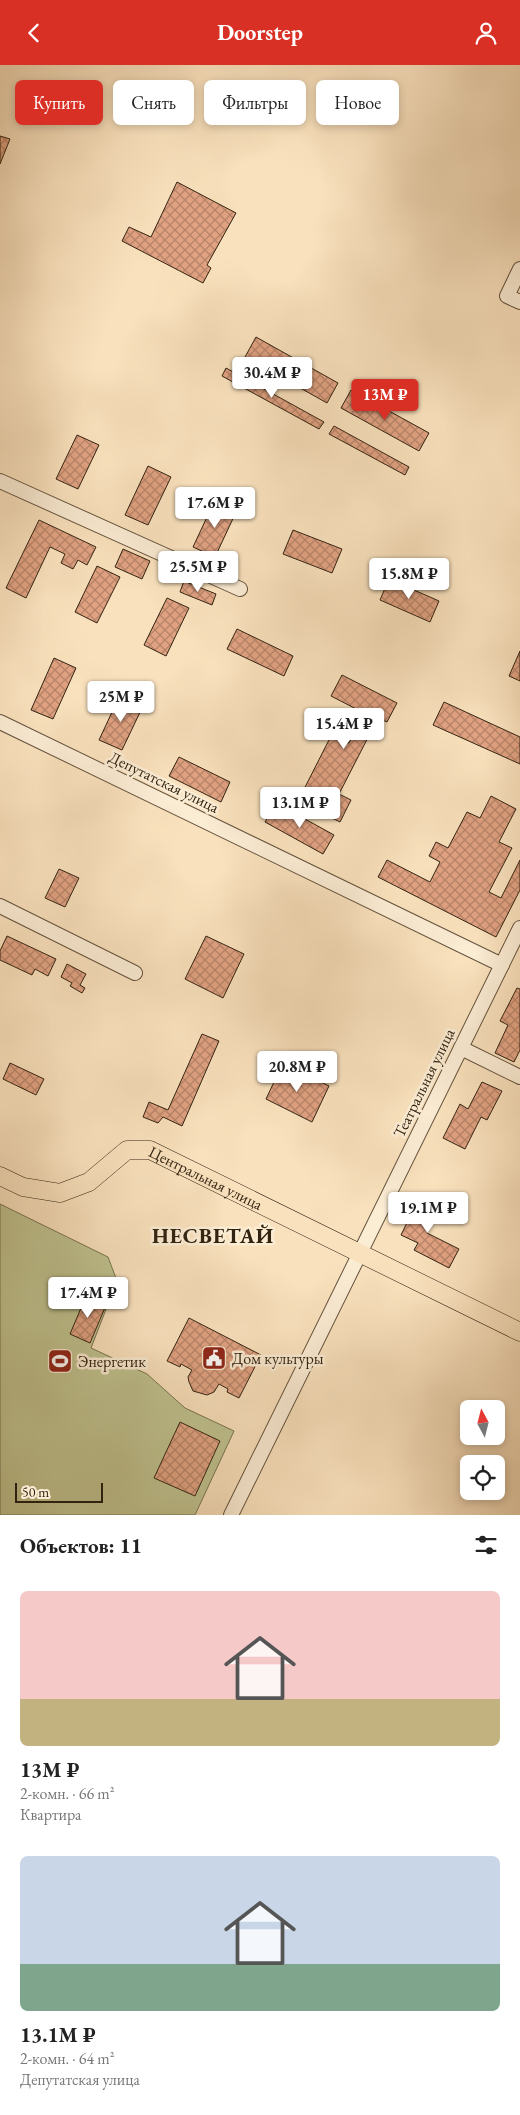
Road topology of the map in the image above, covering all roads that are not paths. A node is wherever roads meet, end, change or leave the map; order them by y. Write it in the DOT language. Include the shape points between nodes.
graph roads {
  1 [pos="520,269"];
  2 [pos="520,302"];
  3 [pos="0,481"];
  4 [pos="240,589"];
  5 [pos="0,722"];
  6 [pos="0,905"];
  7 [pos="520,928"];
  8 [pos="502,965"];
  9 [pos="135,973"];
  10 [pos="461,1048"];
  11 [pos="520,1077"];
  12 [pos="0,1176"];
  13 [pos="359,1253"];
  14 [pos="520,1332"];
  15 [pos="230,1515"];
  1 -- 2 [label="street" via="507,296"];
  3 -- 4 [label="street"];
  5 -- 8 [label="street, Депутатская улица"];
  6 -- 9 [label="street"];
  7 -- 8 [label="street, Театральная улица"];
  8 -- 10 [label="street, Театральная улица"];
  10 -- 11 [label="street"];
  10 -- 13 [label="street, Театральная улица"];
  12 -- 13 [label="main road, Центральная улица" via="22,1187 60,1193 89,1182 127,1150 150,1150"];
  13 -- 14 [label="main road, Центральная улица"];
  13 -- 15 [label="street, Театральная улица"];
}
